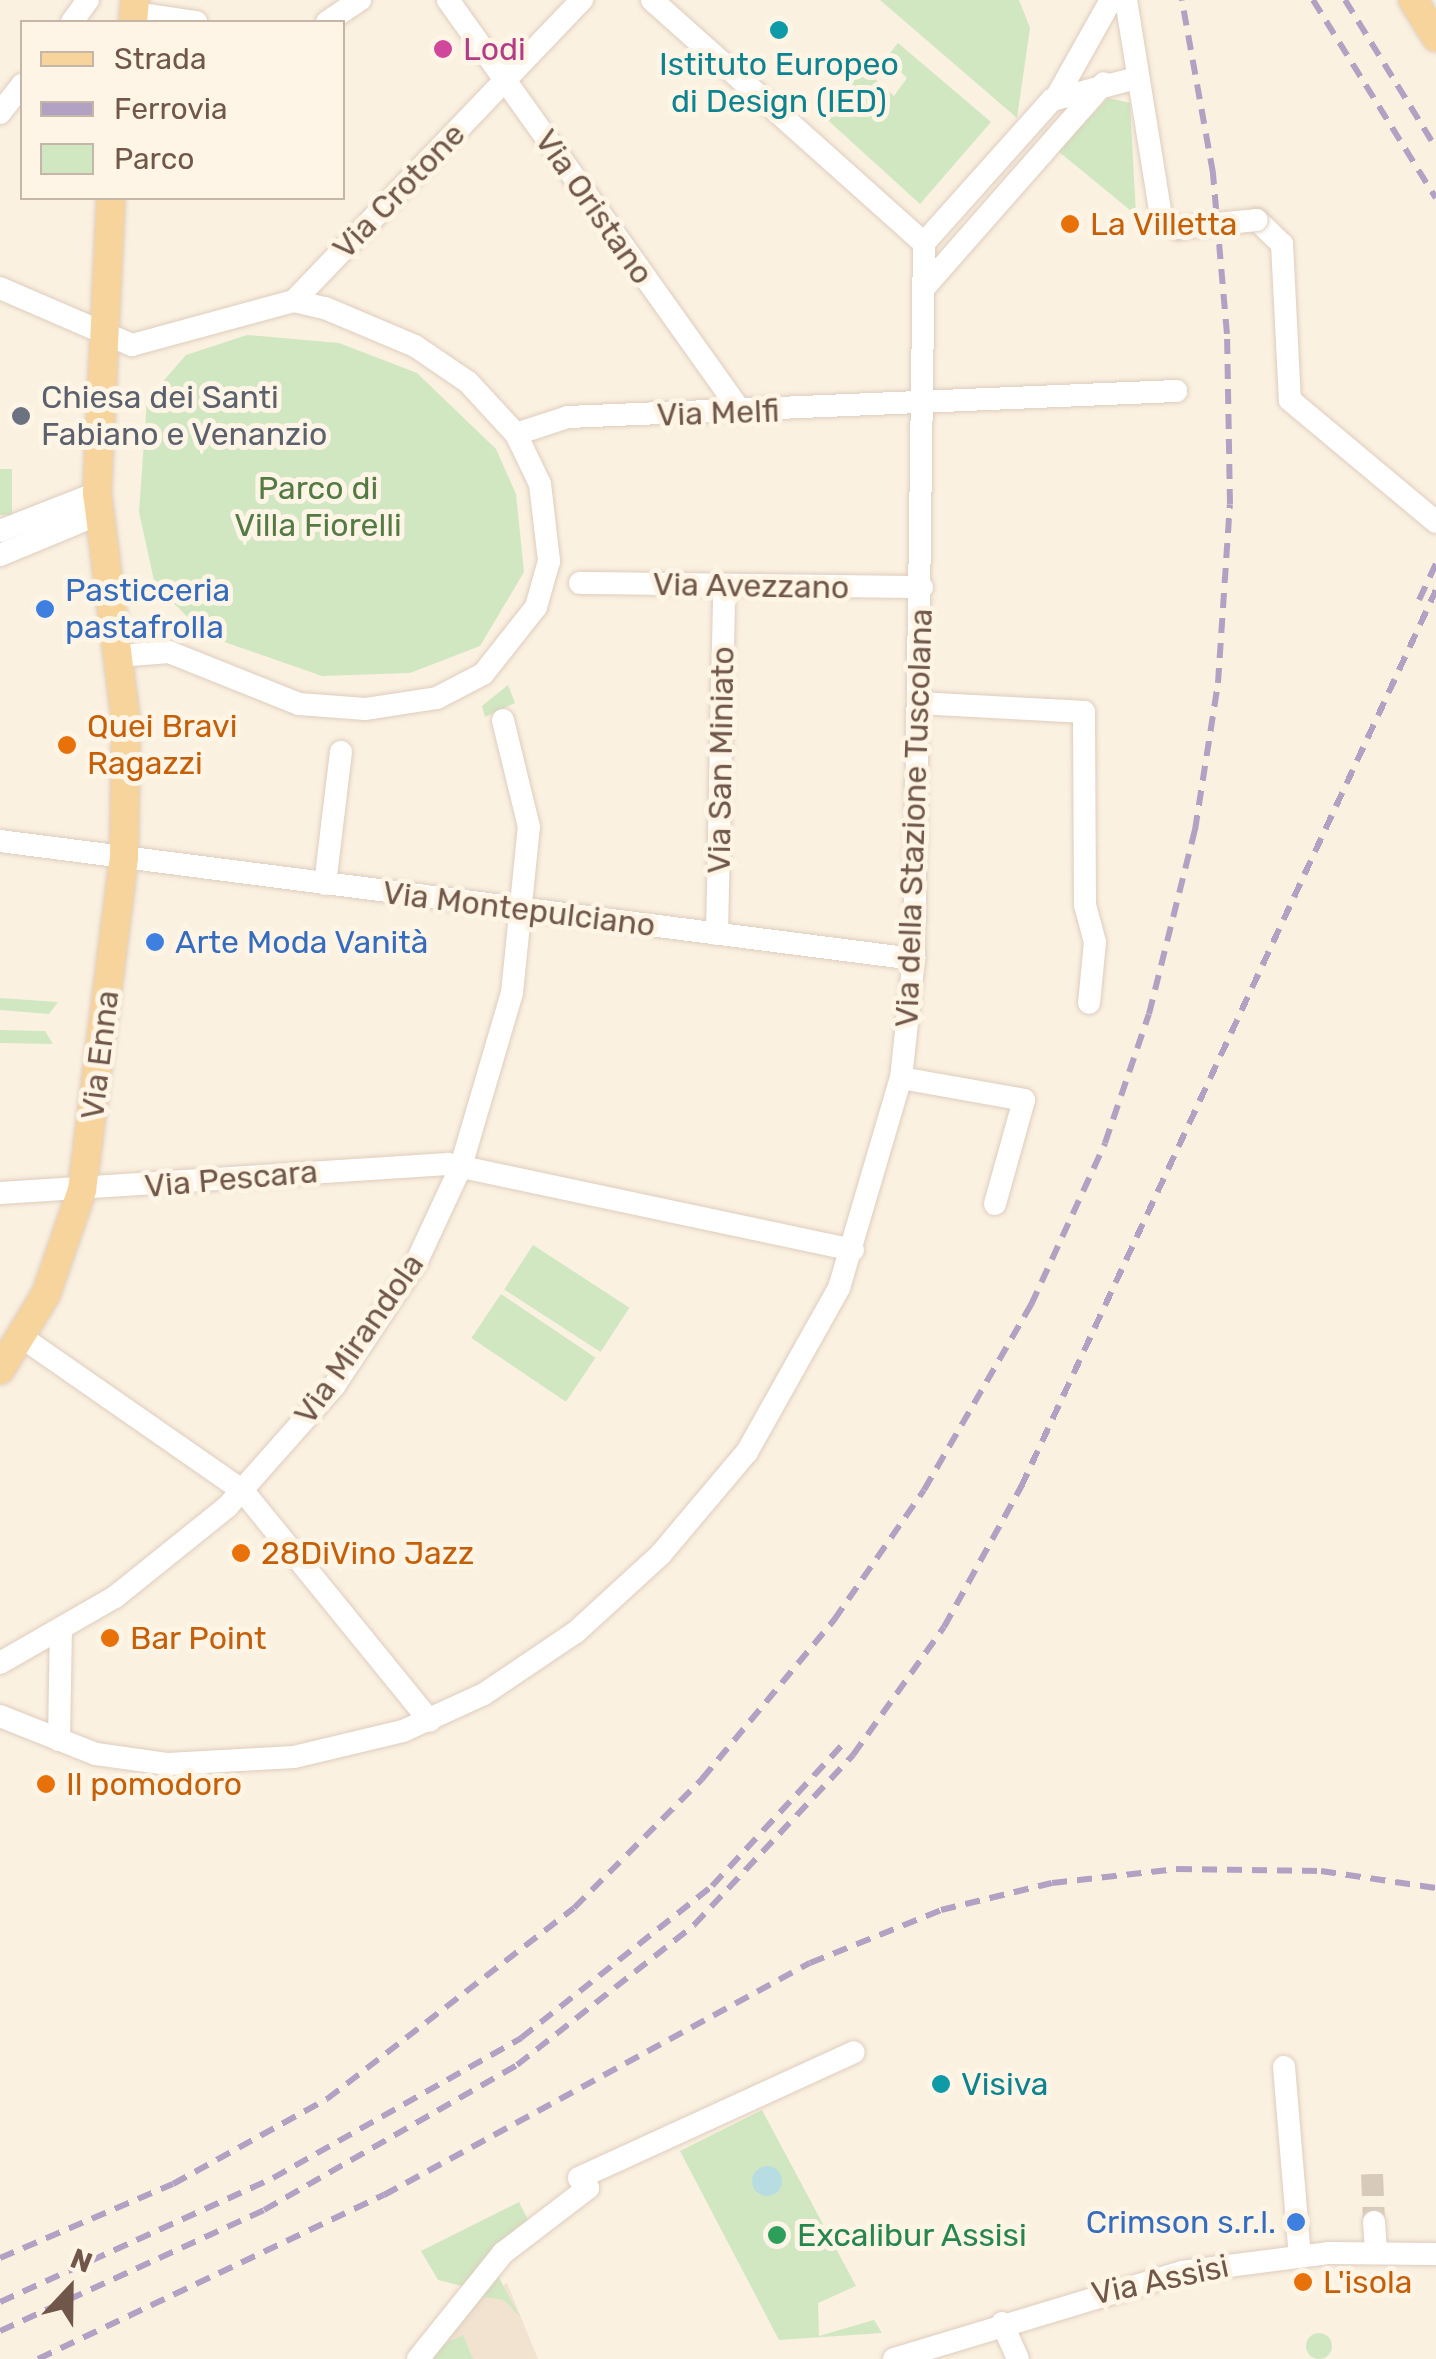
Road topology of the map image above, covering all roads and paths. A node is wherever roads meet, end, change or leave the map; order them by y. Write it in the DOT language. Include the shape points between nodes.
graph roads {
  1 [pos="360,0"];
  2 [pos="448,0"];
  3 [pos="582,0"];
  4 [pos="652,0"];
  5 [pos="1111,0"];
  6 [pos="1126,0"];
  7 [pos="1414,0"];
  8 [pos="134,12"];
  9 [pos="184,20"];
  10 [pos="330,20"];
  11 [pos="1436,36"];
  12 [pos="1136,78"];
  13 [pos="504,81"];
  14 [pos="1104,82"];
  15 [pos="20,88"];
  16 [pos="1056,98"];
  17 [pos="0,113"];
  18 [pos="112,200"];
  19 [pos="924,243"];
  20 [pos="0,288"];
  21 [pos="923,289"];
  22 [pos="294,301"];
  23 [pos="98,336"];
  24 [pos="1176,391"];
  25 [pos="923,406"];
  26 [pos="742,413"];
  27 [pos="516,434"];
  28 [pos="98,504"];
  29 [pos="1436,522"];
  30 [pos="0,531"];
  31 [pos="0,555"];
  32 [pos="580,583"];
  33 [pos="724,586"];
  34 [pos="922,587"];
  35 [pos="118,656"];
  36 [pos="920,703"];
  37 [pos="502,720"];
  38 [pos="341,752"];
  39 [pos="0,841"];
  40 [pos="124,857"];
  41 [pos="326,884"];
  42 [pos="524,910"];
  43 [pos="718,934"];
  44 [pos="914,960"];
  45 [pos="1089,1003"];
  46 [pos="900,1078"];
  47 [pos="461,1166"];
  48 [pos="82,1190"];
  49 [pos="0,1194"];
  50 [pos="996,1204"];
  51 [pos="853,1250"];
  52 [pos="23,1338"];
  53 [pos="0,1370"];
  54 [pos="242,1491"];
  55 [pos="60,1630"];
  56 [pos="0,1663"];
  57 [pos="0,1716"];
  58 [pos="430,1721"];
  59 [pos="58,1740"];
  60 [pos="854,2052"];
  61 [pos="1284,2067"];
  62 [pos="1374,2222"];
  63 [pos="1376,2253"];
  64 [pos="1436,2254"];
  65 [pos="1300,2256"];
  66 [pos="1002,2323"];
  67 [pos="418,2359"];
  68 [pos="894,2359"];
  69 [pos="1018,2359"];
  1 -- 10 [label="street"];
  2 -- 13 [label="street, Via Oristano"];
  3 -- 13 [label="street, Via Crotone"];
  4 -- 19 [label="street"];
  5 -- 16 [label="street"];
  6 -- 12 [label="street"];
  7 -- 11 [label="main road"];
  8 -- 9 [label="street"];
  12 -- 14 [label="street"];
  12 -- 29 [label="street, bridge" via="1162,217 1178,228 1257,220 1282,244 1290,400"];
  13 -- 22 [label="street, Via Crotone"];
  13 -- 26 [label="street, Via Oristano"];
  14 -- 16 [label="street"];
  14 -- 21 [label="street"];
  15 -- 17 [label="street"];
  16 -- 19 [label="street"];
  18 -- 23 [label="main road, Via Enna"];
  19 -- 21 [label="street, Via della Stazione Tuscolana"];
  20 -- 23 [label="street"];
  21 -- 25 [label="street, Via della Stazione Tuscolana"];
  22 -- 23 [label="street" via="158,343"];
  22 -- 27 [label="street" via="436,358"];
  23 -- 28 [label="main road, Via Enna"];
  24 -- 25 [label="street, Via Melfi"];
  25 -- 26 [label="street, Via Melfi"];
  25 -- 34 [label="street, Via della Stazione Tuscolana"];
  26 -- 27 [label="street, Via Melfi" via="568,417"];
  27 -- 35 [label="street" via="546,505 549,561 513,644 459,688 397,707 299,704 169,652"];
  28 -- 30 [label="street"];
  28 -- 31 [label="street"];
  28 -- 35 [label="main road, Via Enna"];
  32 -- 33 [label="street, Via Avezzano"];
  33 -- 34 [label="street, Via Avezzano"];
  33 -- 43 [label="street, Via San Miniato"];
  34 -- 36 [label="street, Via della Stazione Tuscolana"];
  35 -- 40 [label="main road, Via Enna" via="126,722"];
  36 -- 44 [label="street, Via della Stazione Tuscolana"];
  36 -- 45 [label="street" via="1084,712 1085,905 1095,942"];
  37 -- 42 [label="street, Via Mirandola" via="528,807"];
  38 -- 41 [label="street"];
  39 -- 40 [label="street, Via Montepulciano"];
  40 -- 41 [label="street, Via Montepulciano"];
  40 -- 48 [label="main road, Via Enna"];
  41 -- 42 [label="street, Via Montepulciano"];
  42 -- 43 [label="street, Via Montepulciano"];
  42 -- 47 [label="street, Via Mirandola" via="506,1018"];
  43 -- 44 [label="street, Via Montepulciano"];
  44 -- 46 [label="street, Via della Stazione Tuscolana"];
  46 -- 50 [label="street" via="1024,1100"];
  46 -- 51 [label="street, Via della Stazione Tuscolana"];
  47 -- 48 [label="street, Via Pescara"];
  47 -- 51 [label="street, Via Pescara"];
  47 -- 54 [label="street, Via Mirandola" via="391,1305"];
  48 -- 49 [label="street, Via Pescara"];
  48 -- 52 [label="main road, Via Enna"];
  51 -- 58 [label="street, Via della Stazione Tuscolana" via="774,1410 688,1524 576,1632"];
  52 -- 53 [label="main road, Via Enna"];
  52 -- 54 [label="street"];
  54 -- 55 [label="street, Via Mirandola" via="138,1582"];
  54 -- 58 [label="street"];
  55 -- 56 [label="street, Via Mirandola"];
  55 -- 59 [label="street"];
  57 -- 59 [label="street, Via della Stazione Tuscolana"];
  58 -- 59 [label="street, Via della Stazione Tuscolana" via="268,1760 168,1764 96,1754"];
  60 -- 67 [label="street" via="579,2178 588,2188 488,2268"];
  61 -- 65 [label="street"];
  62 -- 63 [label="street"];
  63 -- 64 [label="street, Via Assisi"];
  63 -- 65 [label="street, Via Assisi"];
  65 -- 66 [label="street, Via Assisi" via="1118,2286"];
  66 -- 68 [label="street, Via Assisi"];
  66 -- 69 [label="street"];
}
